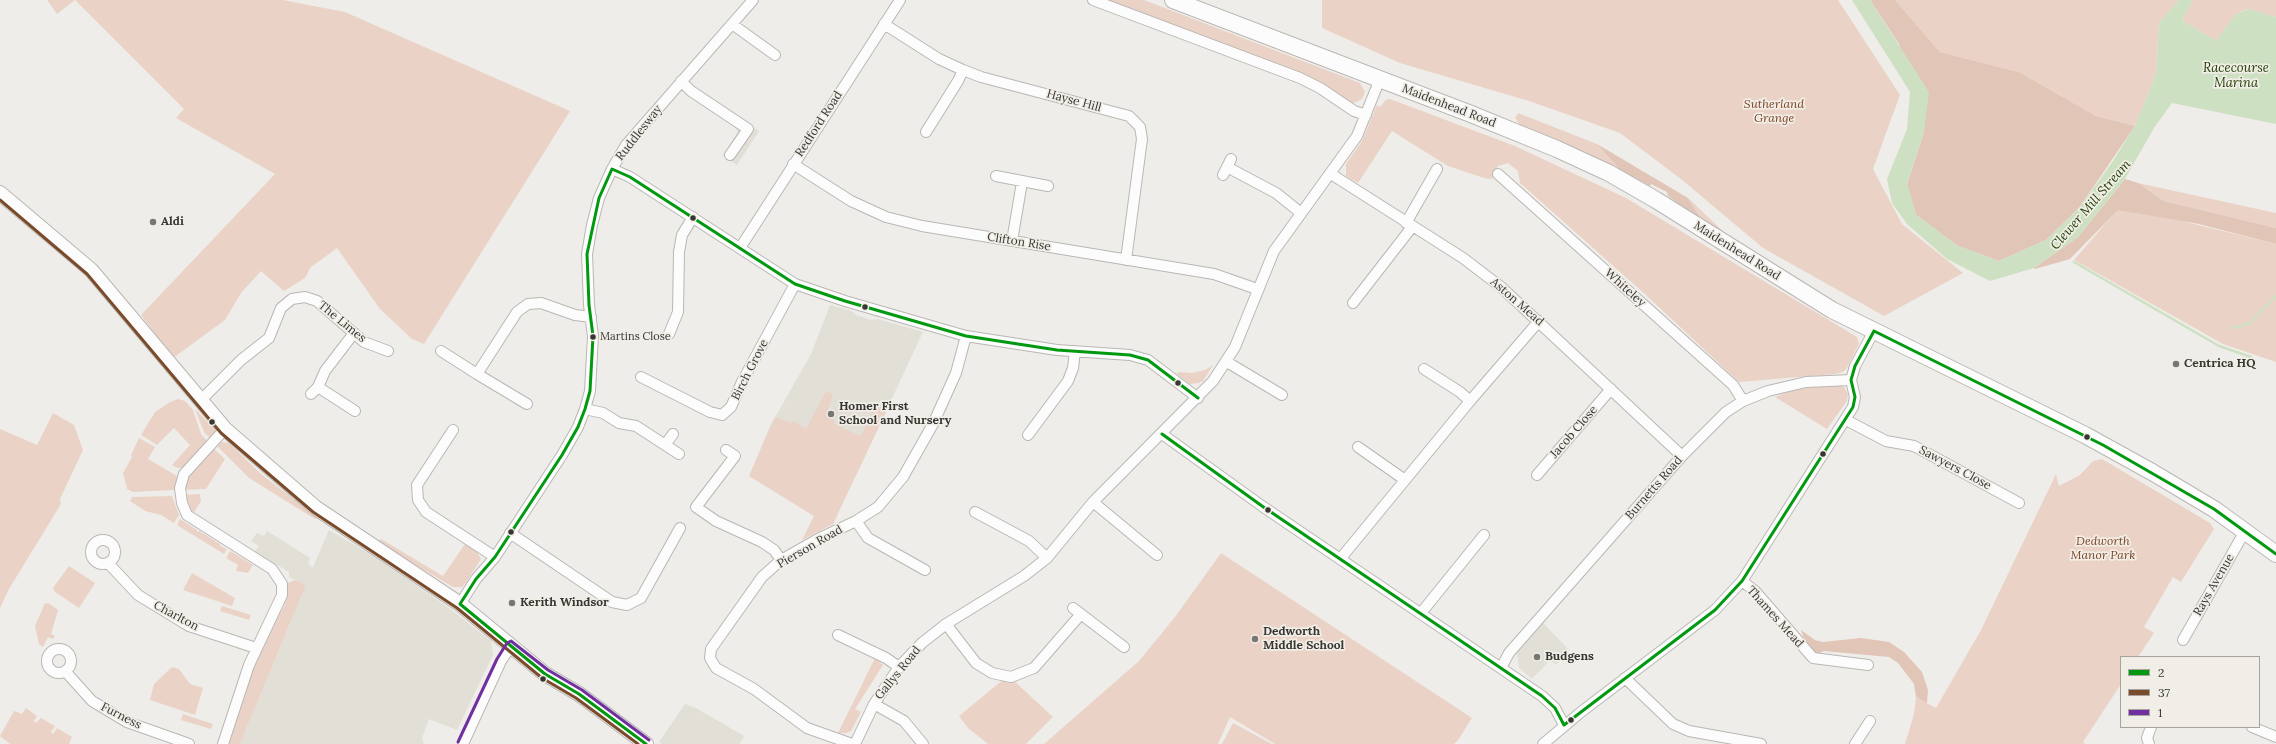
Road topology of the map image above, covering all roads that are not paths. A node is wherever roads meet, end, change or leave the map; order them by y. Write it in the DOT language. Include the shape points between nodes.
graph roads {
  1 [pos="753,0"];
  2 [pos="900,0"];
  3 [pos="1094,0"];
  4 [pos="1173,0"];
  5 [pos="732,24"];
  6 [pos="884,24"];
  7 [pos="767,54"];
  8 [pos="963,70"];
  9 [pos="1380,79"];
  10 [pos="680,81"];
  11 [pos="1366,114"];
  12 [pos="931,130"];
  13 [pos="730,155"];
  14 [pos="792,164"];
  15 [pos="1227,167"];
  16 [pos="612,169"];
  17 [pos="1437,169"];
  18 [pos="1331,174"];
  19 [pos="1504,175"];
  20 [pos="996,176"];
  21 [pos="1022,182"];
  22 [pos="1048,186"];
  23 [pos="0,193"];
  24 [pos="1301,213"];
  25 [pos="693,217"];
  26 [pos="1409,225"];
  27 [pos="1012,241"];
  28 [pos="740,248"];
  29 [pos="1126,260"];
  30 [pos="794,284"];
  31 [pos="1257,289"];
  32 [pos="1353,303"];
  33 [pos="591,317"];
  34 [pos="1539,322"];
  35 [pos="669,330"];
  36 [pos="1874,331"];
  37 [pos="354,333"];
  38 [pos="966,336"];
  39 [pos="441,351"];
  40 [pos="1075,351"];
  41 [pos="388,352"];
  42 [pos="1227,362"];
  43 [pos="1424,369"];
  44 [pos="478,374"];
  45 [pos="641,377"];
  46 [pos="1851,380"];
  47 [pos="1611,389"];
  48 [pos="1282,396"];
  49 [pos="1198,398"];
  50 [pos="523,399"];
  51 [pos="201,400"];
  52 [pos="1470,401"];
  53 [pos="1743,401"];
  54 [pos="585,409"];
  55 [pos="355,411"];
  56 [pos="1846,420"];
  57 [pos="225,429"];
  58 [pos="673,434"];
  59 [pos="1162,434"];
  60 [pos="1028,435"];
  61 [pos="452,436"];
  62 [pos="665,445"];
  63 [pos="1358,447"];
  64 [pos="726,450"];
  65 [pos="679,454"];
  66 [pos="1682,456"];
  67 [pos="1537,475"];
  68 [pos="1405,480"];
  69 [pos="1093,502"];
  70 [pos="2019,503"];
  71 [pos="975,512"];
  72 [pos="856,521"];
  73 [pos="2246,531"];
  74 [pos="675,532"];
  75 [pos="510,533"];
  76 [pos="1484,535"];
  77 [pos="2276,554"];
  78 [pos="1156,555"];
  79 [pos="495,557"];
  80 [pos="1047,558"];
  81 [pos="1341,558"];
  82 [pos="781,560"];
  83 [pos="108,563"];
  84 [pos="925,570"];
  85 [pos="1742,581"];
  86 [pos="460,604"];
  87 [pos="1420,614"];
  88 [pos="946,624"];
  89 [pos="838,636"];
  90 [pos="2183,640"];
  91 [pos="511,646"];
  92 [pos="1124,647"];
  93 [pos="256,648"];
  94 [pos="1868,665"];
  95 [pos="899,667"];
  96 [pos="1501,668"];
  97 [pos="65,671"];
  98 [pos="1626,678"];
  99 [pos="874,704"];
  100 [pos="1870,721"];
  101 [pos="1564,725"];
  102 [pos="2151,728"];
  103 [pos="2254,728"];
  104 [pos="2276,737"];
  105 [pos="188,744"];
  106 [pos="223,744"];
  107 [pos="463,744"];
  108 [pos="646,744"];
  109 [pos="852,744"];
  110 [pos="855,744"];
  111 [pos="923,744"];
  112 [pos="1542,744"];
  113 [pos="1762,744"];
  114 [pos="1855,744"];
  115 [pos="2149,744"];
  1 -- 5 [label="street, Ruddlesway"];
  2 -- 6 [label="street, Redford Road"];
  3 -- 11 [label="street" via="1300,78 1354,111"];
  4 -- 9 [label="main road, Maidenhead Road"];
  5 -- 7 [label="street"];
  5 -- 10 [label="street, Ruddlesway"];
  6 -- 8 [label="street, Hayse Hill" via="939,59"];
  6 -- 14 [label="street, Redford Road"];
  8 -- 12 [label="street"];
  8 -- 29 [label="street, Hayse Hill" via="1129,116 1140,126 1142,139"];
  9 -- 11 [label="street, Gallys Road"];
  9 -- 36 [label="main road, Maidenhead Road" via="1498,125 1609,173 1832,310"];
  10 -- 13 [label="street" via="691,91 727,110 748,128"];
  10 -- 16 [label="street, Ruddlesway" via="626,146"];
  11 -- 18 [label="street, Gallys Road" via="1357,136"];
  14 -- 27 [label="street, Clifton Rise" via="851,201 886,217 922,226"];
  14 -- 28 [label="street, Redford Road"];
  15 -- 24 [label="street" via="1276,193"];
  16 -- 25 [label="street" via="630,177"];
  16 -- 33 [label="street, Ruddlesway" via="596,212 588,254"];
  17 -- 26 [label="street" via="1427,178"];
  18 -- 24 [label="street, Gallys Road"];
  18 -- 26 [label="street, Aston Mead"];
  19 -- 53 [label="street, Whiteley" via="1733,385"];
  20 -- 21 [label="street"];
  21 -- 22 [label="street"];
  21 -- 27 [label="street"];
  23 -- 51 [label="main road" via="97,275"];
  24 -- 31 [label="street, Gallys Road" via="1274,251"];
  25 -- 28 [label="street"];
  25 -- 35 [label="street" via="682,235 679,252 678,312"];
  26 -- 32 [label="street"];
  26 -- 34 [label="street, Aston Mead" via="1463,258 1501,287"];
  27 -- 29 [label="street, Clifton Rise"];
  28 -- 30 [label="street"];
  29 -- 31 [label="street, Clifton Rise" via="1214,274"];
  30 -- 38 [label="street" via="845,302"];
  30 -- 45 [label="street, Birch Grove" via="731,407 722,415 710,412"];
  31 -- 42 [label="street, Gallys Road"];
  33 -- 44 [label="street" via="575,315 541,303 528,304 517,312"];
  33 -- 54 [label="street, Ruddlesway" via="593,357 590,391"];
  34 -- 47 [label="street, Aston Mead"];
  34 -- 52 [label="street"];
  36 -- 46 [label="street" via="1855,366"];
  36 -- 73 [label="main road, Maidenhead Road" via="2103,445 2214,509"];
  37 -- 41 [label="street, The Limes" via="364,342"];
  37 -- 51 [label="street, The Limes" via="317,301 305,297 292,299 281,308 269,338 241,360"];
  37 -- 55 [label="street" via="325,371 315,390"];
  38 -- 40 [label="street"];
  38 -- 72 [label="street, Pierson Road" via="956,373 933,424 904,477 878,507"];
  39 -- 44 [label="street"];
  40 -- 49 [label="street" via="1130,355 1148,360"];
  40 -- 60 [label="street" via="1068,381 1038,428"];
  42 -- 48 [label="street"];
  42 -- 49 [label="street, Gallys Road"];
  43 -- 52 [label="street"];
  44 -- 50 [label="street"];
  46 -- 53 [label="street, Burnetts Road" via="1806,382 1768,391"];
  46 -- 56 [label="street" via="1855,397"];
  47 -- 66 [label="street, Aston Mead"];
  47 -- 67 [label="street, Jacob Close"];
  49 -- 59 [label="street, Gallys Road"];
  51 -- 57 [label="main road"];
  52 -- 68 [label="street"];
  53 -- 66 [label="street, Burnetts Road" via="1726,412"];
  54 -- 62 [label="street" via="603,413 619,423 636,426"];
  54 -- 75 [label="street, Ruddlesway" via="562,455"];
  56 -- 70 [label="street, Sawyers Close" via="1886,441 1914,446"];
  56 -- 85 [label="street"];
  57 -- 86 [label="main road" via="316,508"];
  57 -- 93 [label="street" via="184,474 180,488 182,503 187,514 272,569 282,584 282,595"];
  58 -- 62 [label="street"];
  59 -- 69 [label="street, Gallys Road"];
  59 -- 81 [label="street" via="1262,506"];
  61 -- 79 [label="street" via="417,485 418,500 426,512"];
  62 -- 65 [label="street"];
  63 -- 68 [label="street"];
  64 -- 82 [label="street" via="735,456 696,507 762,542 774,550"];
  66 -- 96 [label="street, Burnetts Road" via="1509,654"];
  68 -- 81 [label="street"];
  69 -- 78 [label="street"];
  69 -- 80 [label="street, Gallys Road"];
  71 -- 80 [label="street" via="1029,541"];
  72 -- 82 [label="street, Pierson Road"];
  72 -- 84 [label="street" via="868,538"];
  73 -- 77 [label="main road, Maidenhead Road"];
  73 -- 90 [label="street, Rays Avenue"];
  74 -- 75 [label="street" via="642,598 627,605 612,602"];
  75 -- 79 [label="street, Ruddlesway"];
  76 -- 87 [label="street"];
  79 -- 86 [label="street, Ruddlesway" via="476,579"];
  80 -- 88 [label="street, Gallys Road" via="1024,576"];
  81 -- 87 [label="street"];
  82 -- 109 [label="street, Pierson Road" via="762,577 711,649 710,658 716,668 754,689 807,728"];
  83 -- 93 [label="street, Charlton" via="138,595 189,626"];
  85 -- 94 [label="street, Thames Mead" via="1755,591 1799,640 1803,656"];
  85 -- 98 [label="street" via="1715,610"];
  86 -- 91 [label="main road"];
  87 -- 96 [label="street"];
  88 -- 92 [label="street" via="976,663 992,673 1011,677 1034,668 1077,611 1112,641"];
  88 -- 95 [label="street, Gallys Road" via="922,643"];
  89 -- 95 [label="street" via="886,658"];
  91 -- 107 [label="street" via="501,661"];
  91 -- 108 [label="main road" via="545,674 579,694"];
  93 -- 106 [label="street"];
  95 -- 99 [label="street, Gallys Road"];
  96 -- 101 [label="street" via="1542,696 1555,708"];
  97 -- 105 [label="street, Furness" via="92,701 127,722"];
  98 -- 101 [label="street"];
  98 -- 113 [label="street" via="1673,724 1689,731"];
  99 -- 110 [label="street, Gallys Road"];
  99 -- 111 [label="street" via="904,721"];
  100 -- 114 [label="street"];
  101 -- 112 [label="street"];
  102 -- 115 [label="street" via="2146,738"];
  103 -- 104 [label="street"];
}
